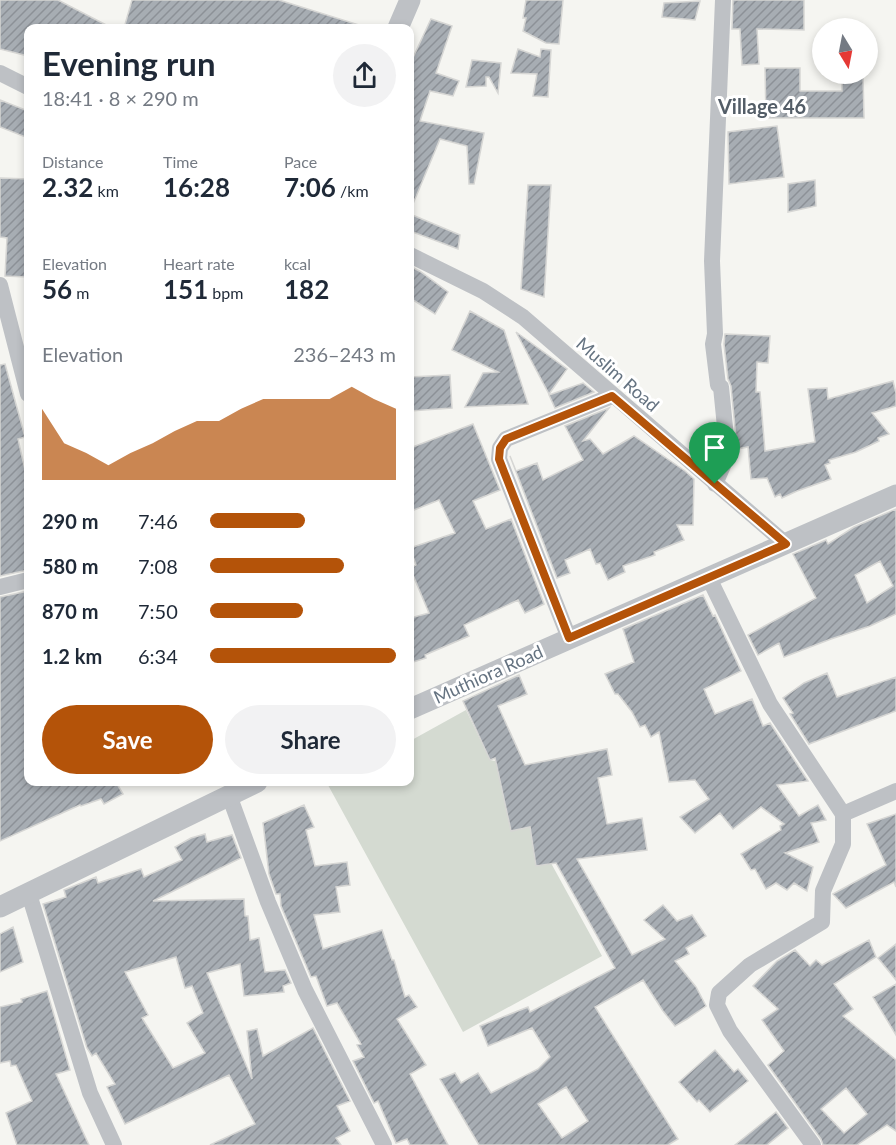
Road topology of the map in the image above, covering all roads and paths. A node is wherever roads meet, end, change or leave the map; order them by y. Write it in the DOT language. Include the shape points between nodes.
graph roads {
  1 [pos="410,0"];
  2 [pos="723,0"];
  3 [pos="400,24"];
  4 [pos="0,73"];
  5 [pos="24,85"];
  6 [pos="414,257"];
  7 [pos="0,285"];
  8 [pos="24,378"];
  9 [pos="612,396"];
  10 [pos="715,484"];
  11 [pos="896,495"];
  12 [pos="786,544"];
  13 [pos="709,578"];
  14 [pos="24,581"];
  15 [pos="0,587"];
  16 [pos="569,638"];
  17 [pos="414,707"];
  18 [pos="248,786"];
  19 [pos="896,791"];
  20 [pos="229,795"];
  21 [pos="843,814"];
  22 [pos="29,894"];
  23 [pos="0,907"];
  24 [pos="114,1145"];
  25 [pos="384,1145"];
  26 [pos="813,1145"];
  1 -- 3 [label="street"];
  2 -- 10 [label="street" via="712,261 713,344 727,447"];
  4 -- 5 [label="street"];
  6 -- 9 [label="street, Muslim Road" via="497,299 523,317"];
  7 -- 8 [label="street"];
  9 -- 10 [label="street, Muslim Road"];
  9 -- 16 [label="street" via="506,439 500,448 499,459"];
  10 -- 12 [label="street, Muslim Road"];
  11 -- 12 [label="street, Muthiora Road"];
  12 -- 13 [label="street, Muthiora Road"];
  13 -- 16 [label="street, Muthiora Road"];
  13 -- 21 [label="street" via="770,704"];
  14 -- 15 [label="street"];
  16 -- 17 [label="street, Muthiora Road"];
  18 -- 20 [label="street"];
  19 -- 21 [label="street"];
  20 -- 22 [label="street"];
  20 -- 25 [label="street" via="304,990"];
  21 -- 26 [label="street" via="843,844 823,891 822,922 750,965 719,993 717,1005 730,1031"];
  22 -- 23 [label="street"];
  22 -- 24 [label="street" via="90,1093"];
}
